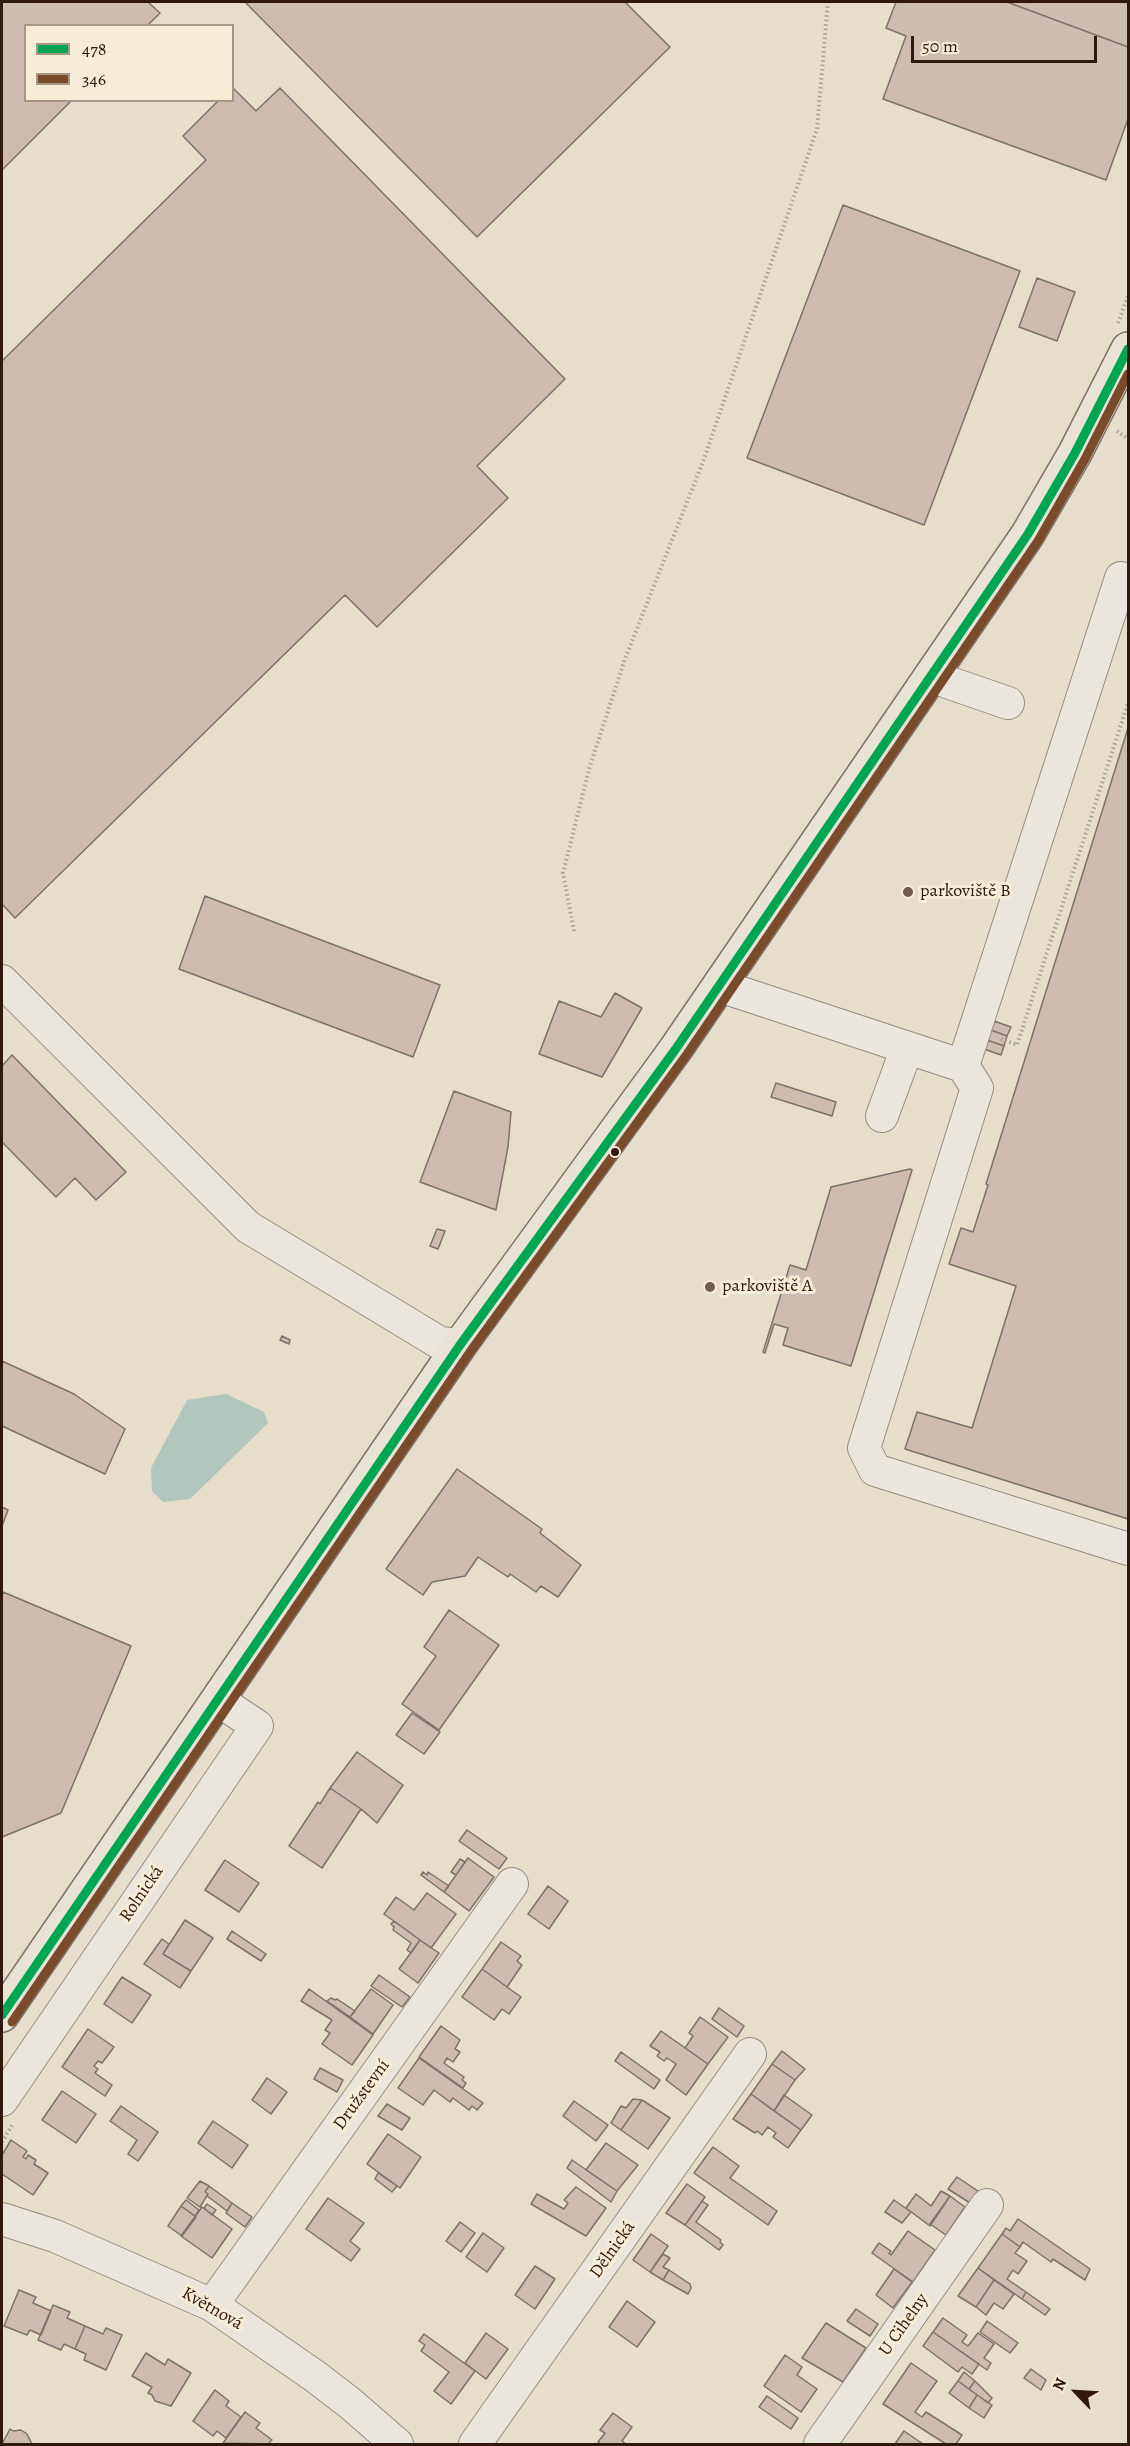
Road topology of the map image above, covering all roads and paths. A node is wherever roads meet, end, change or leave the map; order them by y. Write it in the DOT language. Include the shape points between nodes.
graph roads {
  1 [pos="828,2"];
  2 [pos="1128,349"];
  3 [pos="1114,428"];
  4 [pos="1128,439"];
  5 [pos="1121,578"];
  6 [pos="933,673"];
  7 [pos="1008,703"];
  8 [pos="1128,703"];
  9 [pos="574,931"];
  10 [pos="2,981"];
  11 [pos="720,986"];
  12 [pos="976,1030"];
  13 [pos="907,1048"];
  14 [pos="963,1066"];
  15 [pos="882,1116"];
  16 [pos="460,1345"];
  17 [pos="1128,1549"];
  18 [pos="218,1700"];
  19 [pos="512,1884"];
  20 [pos="2,2015"];
  21 [pos="750,2054"];
  22 [pos="2,2100"];
  23 [pos="987,2205"];
  24 [pos="2,2219"];
  25 [pos="212,2305"];
  26 [pos="397,2445"];
  27 [pos="475,2445"];
  28 [pos="820,2445"];
  1 -- 9 [label="path" via="817,129 704,459 625,659 589,769 563,873"];
  2 -- 6 [label="main road" via="1028,534"];
  3 -- 4 [label="path"];
  5 -- 12 [label="street"];
  6 -- 7 [label="street" via="947,682"];
  6 -- 11 [label="main road"];
  8 -- 12 [label="path" via="1017,1045"];
  10 -- 16 [label="street" via="248,1227 440,1343"];
  11 -- 13 [label="street"];
  11 -- 16 [label="main road"];
  12 -- 14 [label="street"];
  13 -- 14 [label="street"];
  13 -- 15 [label="street"];
  14 -- 17 [label="street" via="977,1088 864,1448 875,1470"];
  16 -- 18 [label="main road"];
  18 -- 20 [label="main road"];
  18 -- 22 [label="street, Rolnická" via="256,1726"];
  19 -- 25 [label="street, Družstevní"];
  21 -- 27 [label="street, Dělnická"];
  23 -- 28 [label="street, U Cihelny"];
  24 -- 25 [label="street, Květnová" via="55,2236"];
  25 -- 26 [label="street, Květnová" via="316,2377"];
}
